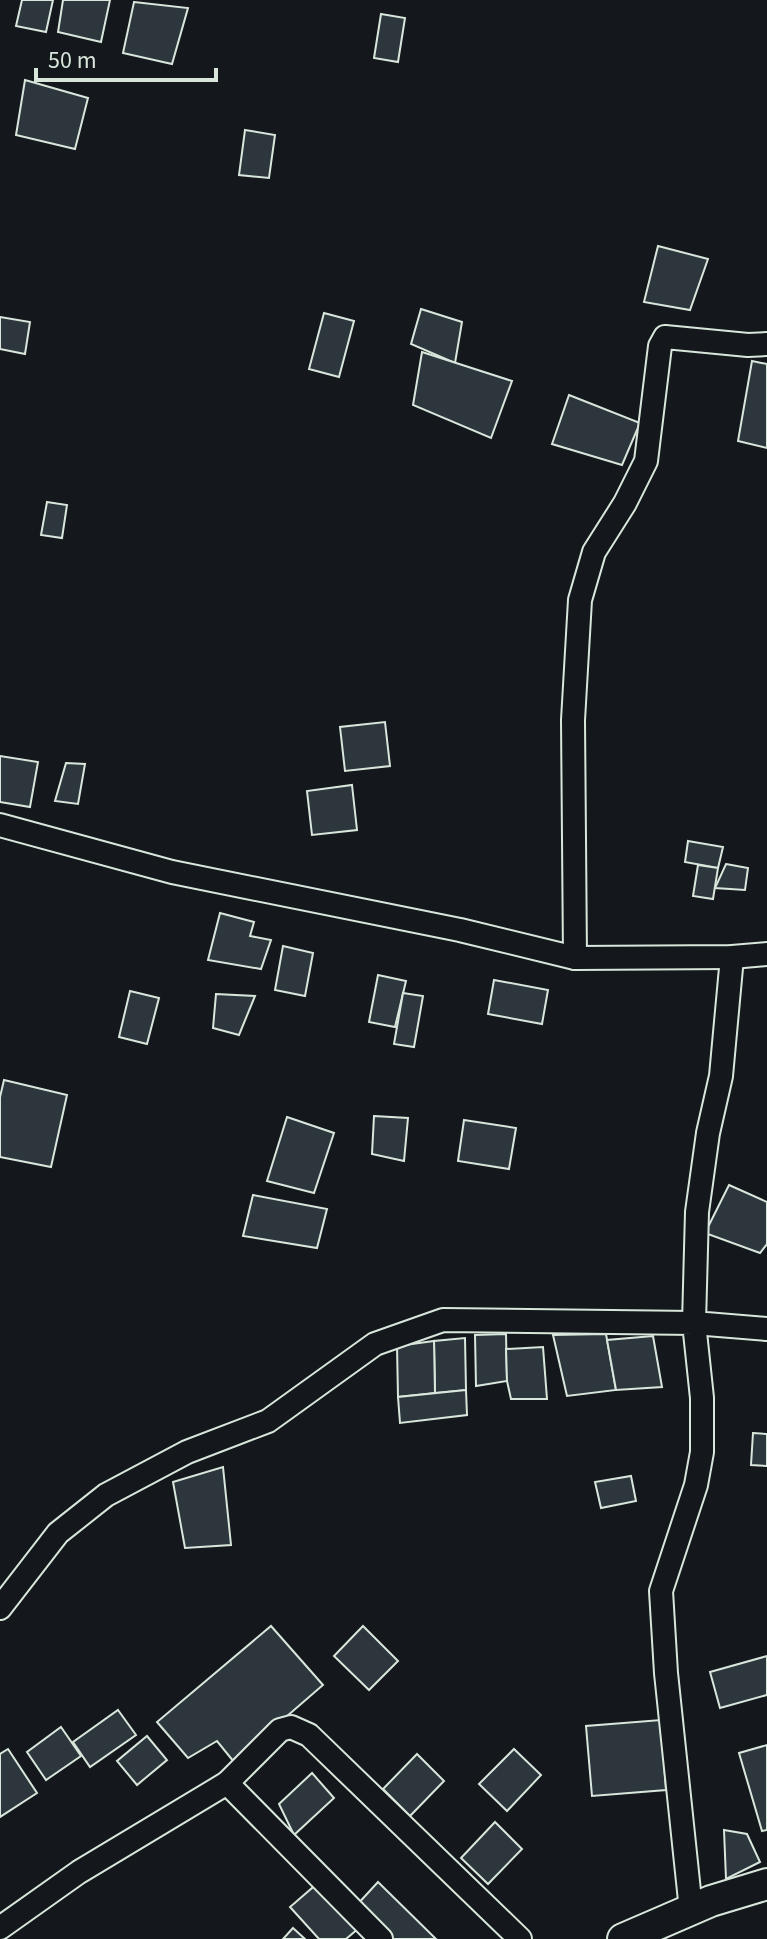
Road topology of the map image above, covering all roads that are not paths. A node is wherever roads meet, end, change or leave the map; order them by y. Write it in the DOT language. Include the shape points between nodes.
graph roads {
  1 [pos="767,344"];
  2 [pos="0,825"];
  3 [pos="767,954"];
  4 [pos="732,957"];
  5 [pos="575,958"];
  6 [pos="694,1323"];
  7 [pos="767,1329"];
  8 [pos="0,1608"];
  9 [pos="227,1783"];
  10 [pos="767,1884"];
  11 [pos="691,1910"];
  12 [pos="0,1928"];
  13 [pos="381,1939"];
  14 [pos="520,1939"];
  15 [pos="623,1939"];
  1 -- 5 [label="street" via="665,337 646,461 594,552 580,600 573,720"];
  2 -- 5 [label="street" via="172,872"];
  3 -- 4 [label="street"];
  4 -- 5 [label="street"];
  4 -- 6 [label="street" via="721,1076 697,1212"];
  6 -- 7 [label="street"];
  6 -- 8 [label="street" via="443,1320 375,1344 268,1421 187,1452 106,1495 58,1533"];
  6 -- 11 [label="street" via="702,1452 693,1498 661,1591"];
  9 -- 12 [label="street" via="79,1872"];
  9 -- 13 [label="street"];
  9 -- 14 [label="street" via="280,1730 301,1730"];
  10 -- 11 [label="main road"];
  11 -- 15 [label="main road"];
}
